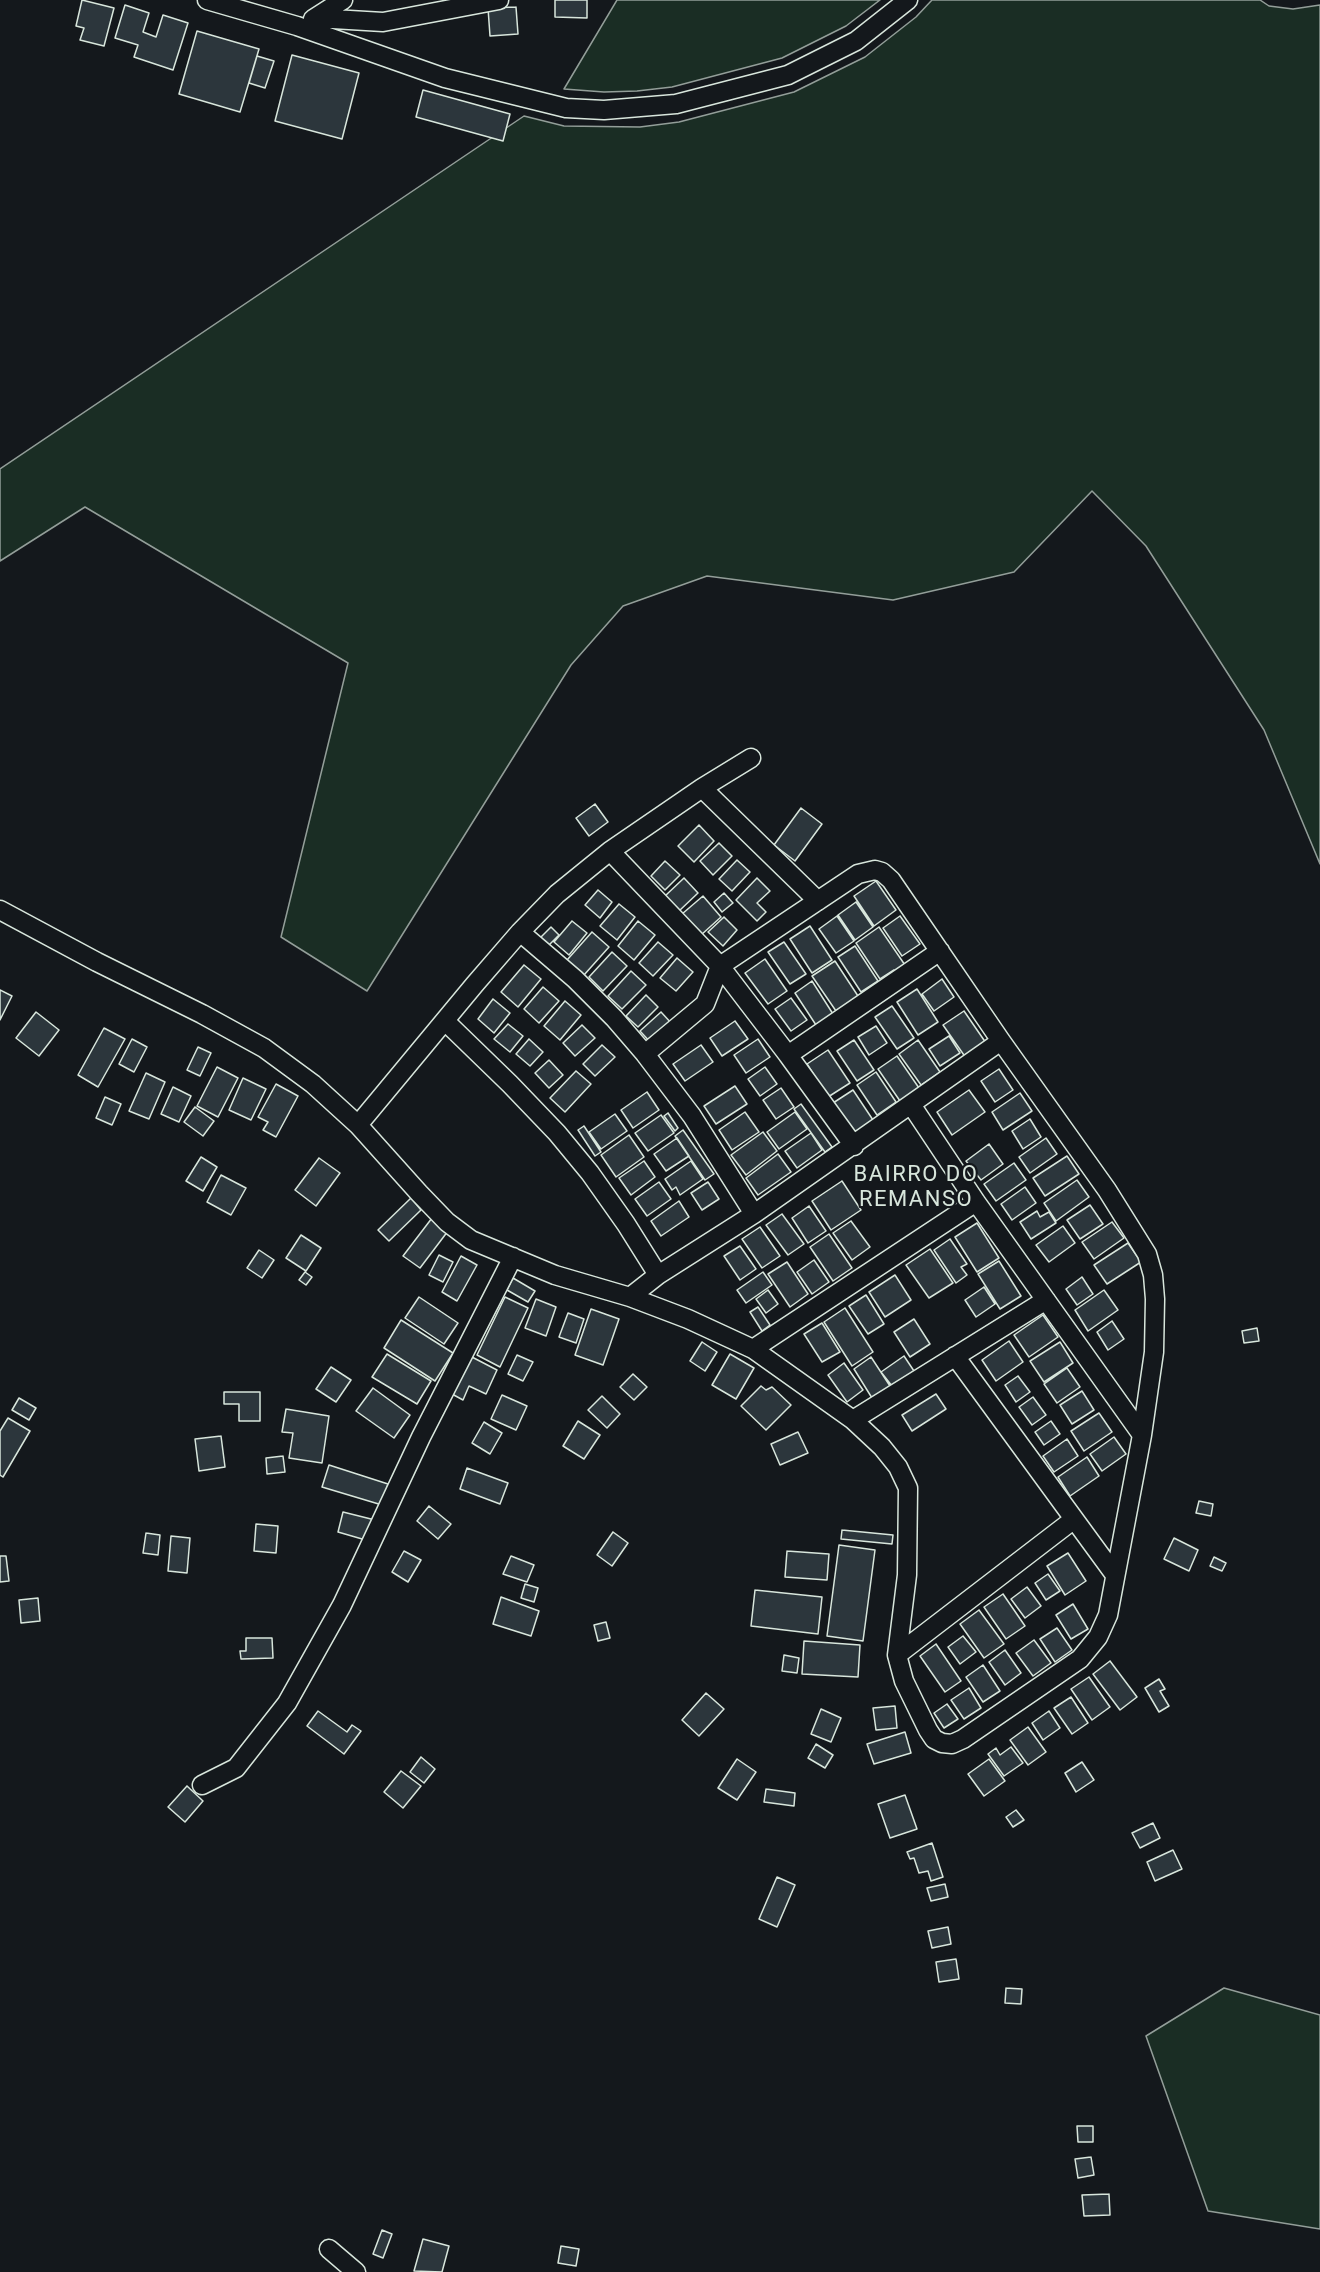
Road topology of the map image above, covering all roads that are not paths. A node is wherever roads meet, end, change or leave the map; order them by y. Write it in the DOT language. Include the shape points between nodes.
graph roads {
  1 [pos="207,0"];
  2 [pos="343,0"];
  3 [pos="499,0"];
  4 [pos="908,0"];
  5 [pos="316,18"];
  6 [pos="297,26"];
  7 [pos="751,758"];
  8 [pos="702,788"];
  9 [pos="610,851"];
  10 [pos="818,901"];
  11 [pos="0,910"];
  12 [pos="520,932"];
  13 [pos="940,951"];
  14 [pos="720,966"];
  15 [pos="445,1021"];
  16 [pos="1001,1041"];
  17 [pos="645,1054"];
  18 [pos="788,1055"];
  19 [pos="912,1106"];
  20 [pos="358,1125"];
  21 [pos="854,1146"];
  22 [pos="976,1202"];
  23 [pos="754,1214"];
  24 [pos="513,1257"];
  25 [pos="658,1275"];
  26 [pos="630,1297"];
  27 [pos="1046,1300"];
  28 [pos="753,1349"];
  29 [pos="955,1356"];
  30 [pos="852,1420"];
  31 [pos="1142,1436"];
  32 [pos="1073,1520"];
  33 [pos="1115,1575"];
  34 [pos="897,1655"];
  35 [pos="202,1785"];
  36 [pos="329,2249"];
  37 [pos="356,2272"];
  1 -- 6 [label="street"];
  2 -- 5 [label="street"];
  3 -- 5 [label="street" via="383,22"];
  4 -- 6 [label="street" via="856,41 788,75 676,104 638,109 555,105 445,78"];
  5 -- 6 [label="street"];
  7 -- 8 [label="street"];
  8 -- 9 [label="street"];
  8 -- 10 [label="street"];
  9 -- 12 [label="street" via="564,888"];
  9 -- 14 [label="street"];
  10 -- 13 [label="street" via="858,874 882,872"];
  10 -- 14 [label="street"];
  11 -- 20 [label="street" via="264,1048 313,1084"];
  12 -- 15 [label="street"];
  12 -- 17 [label="street" via="614,1018"];
  13 -- 16 [label="street"];
  13 -- 18 [label="street"];
  14 -- 17 [label="street" via="705,1004"];
  14 -- 18 [label="street"];
  15 -- 20 [label="street"];
  15 -- 25 [label="street" via="557,1133 602,1190"];
  16 -- 19 [label="street"];
  16 -- 31 [label="street" via="1107,1190 1147,1254 1155,1291 1154,1352"];
  17 -- 23 [label="street" via="692,1116"];
  18 -- 21 [label="street"];
  19 -- 21 [label="street"];
  19 -- 22 [label="street"];
  20 -- 24 [label="street" via="447,1222 471,1240"];
  21 -- 23 [label="street"];
  22 -- 27 [label="street"];
  22 -- 28 [label="street"];
  23 -- 25 [label="street"];
  24 -- 26 [label="street" via="555,1275"];
  24 -- 35 [label="street" via="421,1437 342,1605 287,1703 236,1768"];
  25 -- 26 [label="street"];
  26 -- 28 [label="street"];
  27 -- 29 [label="street"];
  27 -- 31 [label="street"];
  28 -- 30 [label="street"];
  29 -- 30 [label="street"];
  29 -- 32 [label="street"];
  30 -- 34 [label="street" via="882,1447 908,1488 907,1575"];
  31 -- 33 [label="street"];
  32 -- 33 [label="street"];
  32 -- 34 [label="street"];
  33 -- 34 [label="street" via="1108,1615 1098,1637 1080,1659 952,1744 934,1739 928,1730 904,1681"];
  36 -- 37 [label="street"];
}
